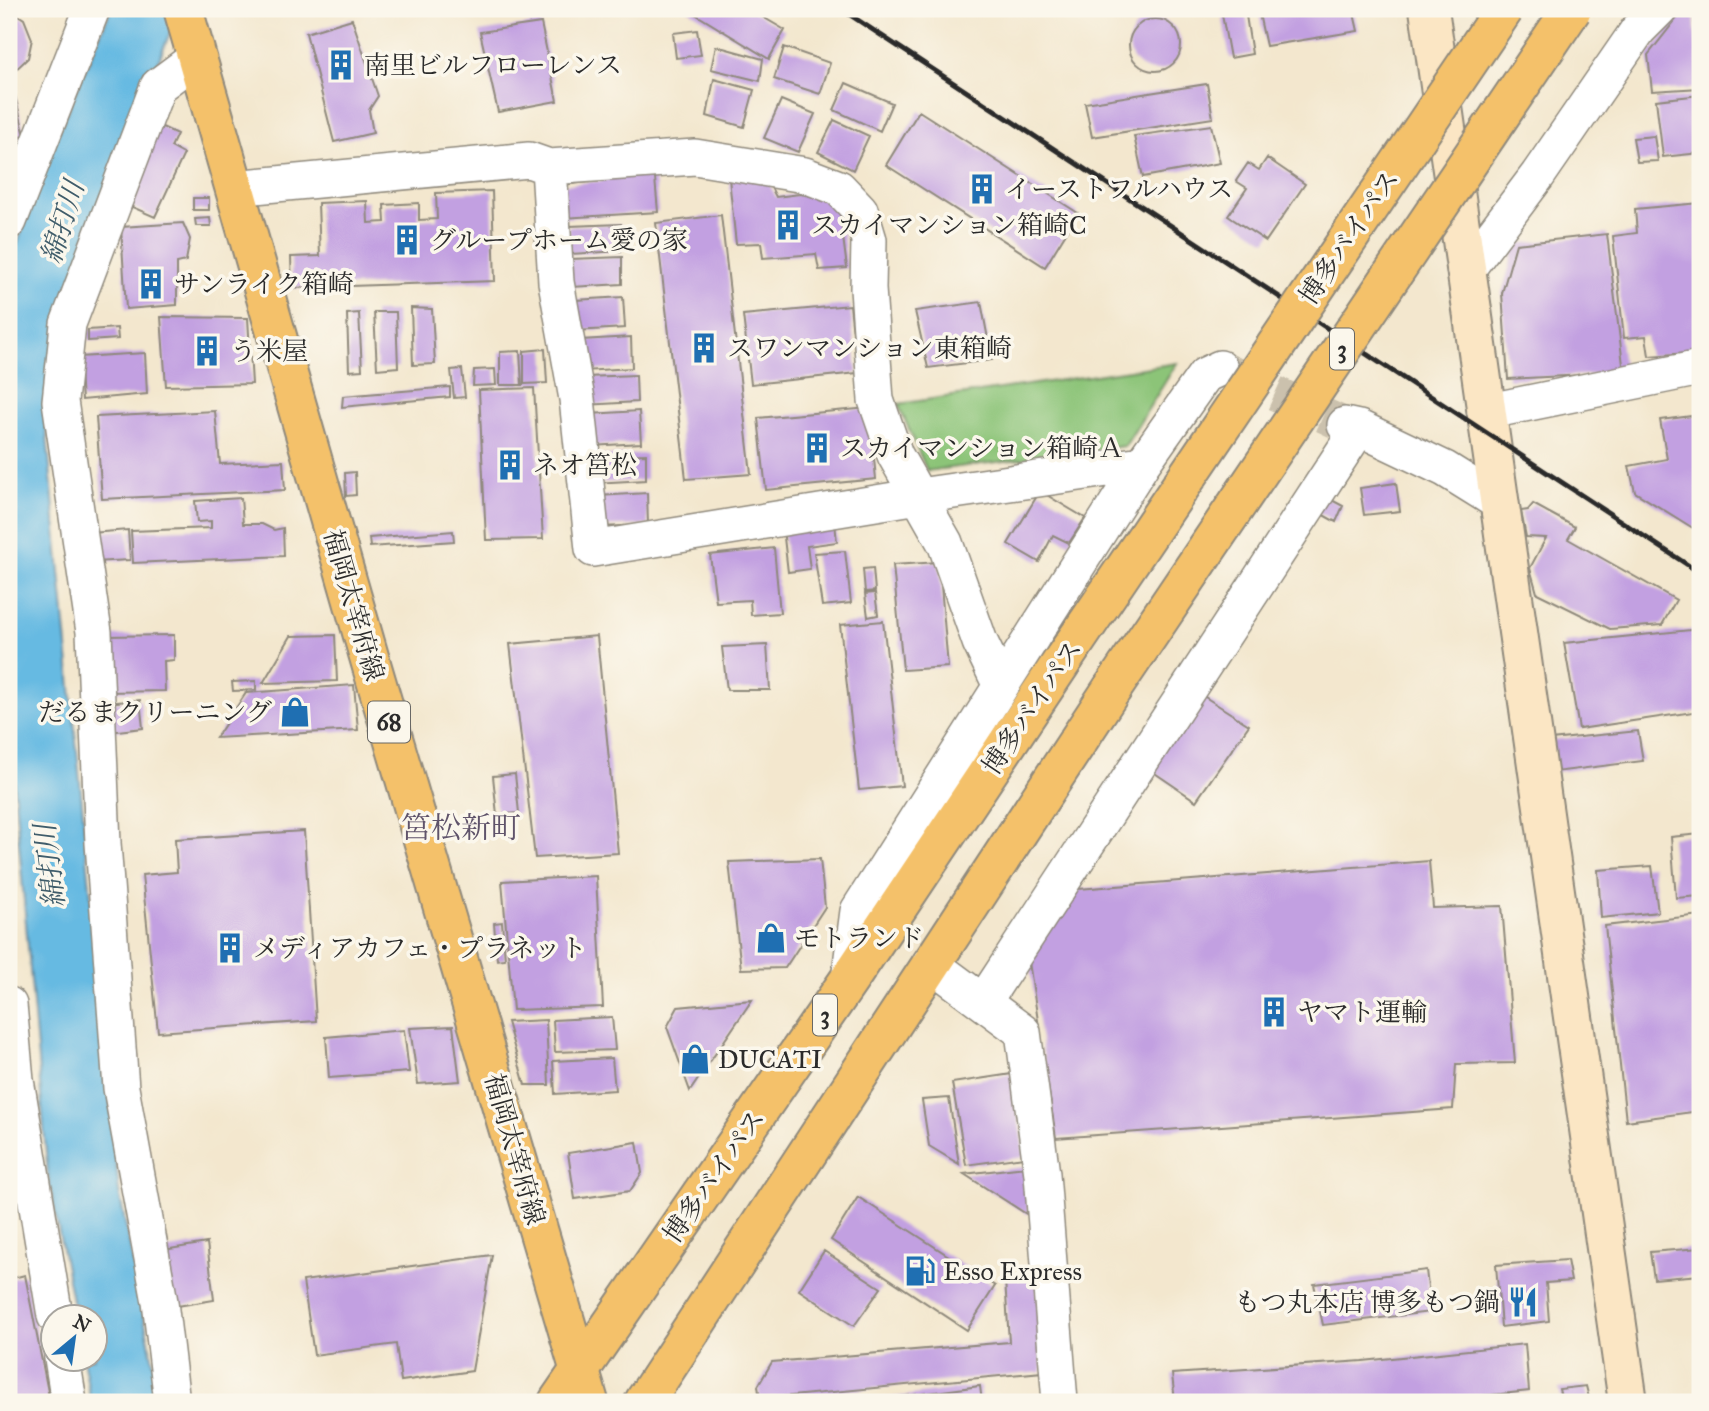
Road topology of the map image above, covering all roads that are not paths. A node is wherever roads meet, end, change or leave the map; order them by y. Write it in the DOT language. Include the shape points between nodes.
graph roads {
  1 [pos="92,9"];
  2 [pos="1429,9"];
  3 [pos="1504,9"];
  4 [pos="1572,9"];
  5 [pos="1660,9"];
  6 [pos="191,36"];
  7 [pos="549,167"];
  8 [pos="234,188"];
  9 [pos="9,221"];
  10 [pos="1465,272"];
  11 [pos="1220,368"];
  12 [pos="1700,368"];
  13 [pos="1485,412"];
  14 [pos="1142,464"];
  15 [pos="919,496"];
  16 [pos="1497,502"];
  17 [pos="1001,686"];
  18 [pos="930,963"];
  19 [pos="849,980"];
  20 [pos="984,1000"];
  21 [pos="9,1005"];
  22 [pos="13,1081"];
  23 [pos="52,1302"];
  24 [pos="64,1372"];
  25 [pos="585,1386"];
  26 [pos="69,1402"];
  27 [pos="172,1402"];
  28 [pos="558,1402"];
  29 [pos="644,1402"];
  30 [pos="1060,1402"];
  31 [pos="1628,1402"];
  1 -- 9 [label="street"];
  2 -- 10 [label="street"];
  3 -- 19 [label="main road, 博多バイパス / 3, bridge"];
  4 -- 18 [label="main road, 3, bridge"];
  5 -- 10 [label="street" via="1638,30"];
  6 -- 8 [label="main road, 福岡太宰府線 / 68"];
  6 -- 27 [label="street" via="158,86 68,324 60,401 94,632 121,1088 160,1302"];
  7 -- 8 [label="street" via="529,160"];
  7 -- 15 [label="street" via="695,157 805,175 839,188 860,210 869,240 876,400 895,455"];
  7 -- 15 [label="street" via="556,282 577,399 593,549"];
  8 -- 25 [label="main road, 福岡太宰府線 / 68"];
  10 -- 13 [label="street"];
  11 -- 14 [label="street" via="1205,375"];
  12 -- 13 [label="street"];
  13 -- 16 [label="street"];
  14 -- 15 [label="street"];
  14 -- 17 [label="street"];
  15 -- 17 [label="street" via="945,543 979,642"];
  16 -- 20 [label="street" via="1445,469 1352,427"];
  16 -- 31 [label="street"];
  17 -- 19 [label="street" via="858,911"];
  18 -- 20 [label="street"];
  18 -- 29 [label="main road, 3"];
  19 -- 25 [label="main road, 博多バイパス / 3"];
  20 -- 30 [label="street" via="1023,1032 1042,1174"];
  21 -- 22 [label="street"];
  22 -- 23 [label="street"];
  24 -- 26 [label="street"];
  25 -- 28 [label="main road, 博多バイパス / 3"];
}
